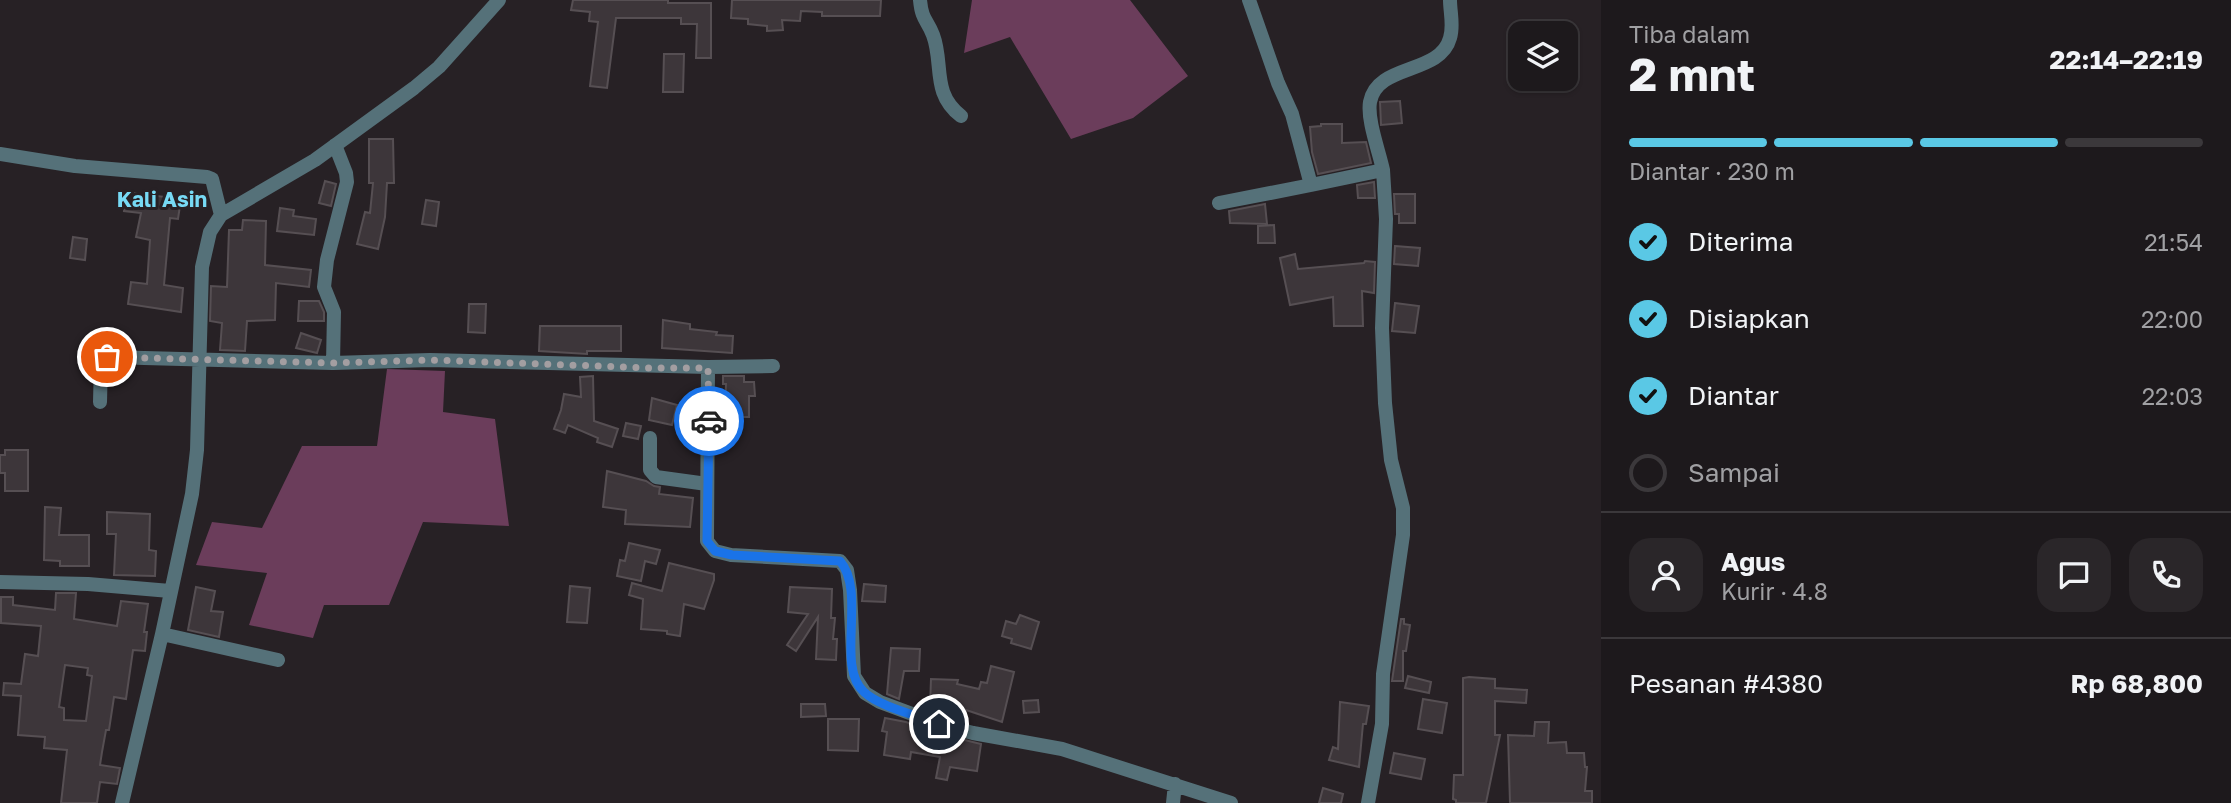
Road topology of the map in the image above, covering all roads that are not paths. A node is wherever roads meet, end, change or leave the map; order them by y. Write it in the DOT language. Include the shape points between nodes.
graph roads {
  1 [pos="499,0"];
  2 [pos="920,0"];
  3 [pos="1249,0"];
  4 [pos="1450,0"];
  5 [pos="961,116"];
  6 [pos="335,145"];
  7 [pos="0,154"];
  8 [pos="1383,170"];
  9 [pos="1311,185"];
  10 [pos="1219,203"];
  11 [pos="221,215"];
  12 [pos="201,359"];
  13 [pos="332,363"];
  14 [pos="773,366"];
  15 [pos="708,368"];
  16 [pos="100,402"];
  17 [pos="650,438"];
  18 [pos="707,484"];
  19 [pos="0,582"];
  20 [pos="170,591"];
  21 [pos="162,634"];
  22 [pos="278,660"];
  23 [pos="1175,784"];
  24 [pos="122,803"];
  25 [pos="1173,803"];
  26 [pos="1231,803"];
  27 [pos="1368,803"];
  1 -- 6 [label="street" via="439,67"];
  2 -- 5 [label="street" via="921,16 934,36 944,96"];
  3 -- 9 [label="street" via="1292,114"];
  4 -- 8 [label="street" via="1447,47 1438,56 1380,83 1371,99"];
  6 -- 11 [label="street"];
  6 -- 13 [label="street" via="347,182 324,287 334,312"];
  7 -- 11 [label="street" via="75,166 207,177 215,186"];
  8 -- 9 [label="street"];
  8 -- 27 [label="street" via="1385,403 1391,460 1403,508 1403,535 1383,674 1382,724"];
  9 -- 10 [label="street"];
  11 -- 12 [label="street" via="210,232 202,267"];
  12 -- 13 [label="street"];
  12 -- 16 [label="street" via="105,357"];
  12 -- 20 [label="street" via="192,494"];
  13 -- 15 [label="street" via="404,360"];
  14 -- 15 [label="street"];
  15 -- 18 [label="street"];
  17 -- 18 [label="street" via="650,470 656,477"];
  18 -- 23 [label="street" via="707,541 715,551 840,561 847,570 852,664 864,693 939,724 1062,749"];
  19 -- 20 [label="street"];
  20 -- 21 [label="street"];
  21 -- 22 [label="street"];
  21 -- 24 [label="street"];
  23 -- 25 [label="street"];
  23 -- 26 [label="street"];
}
